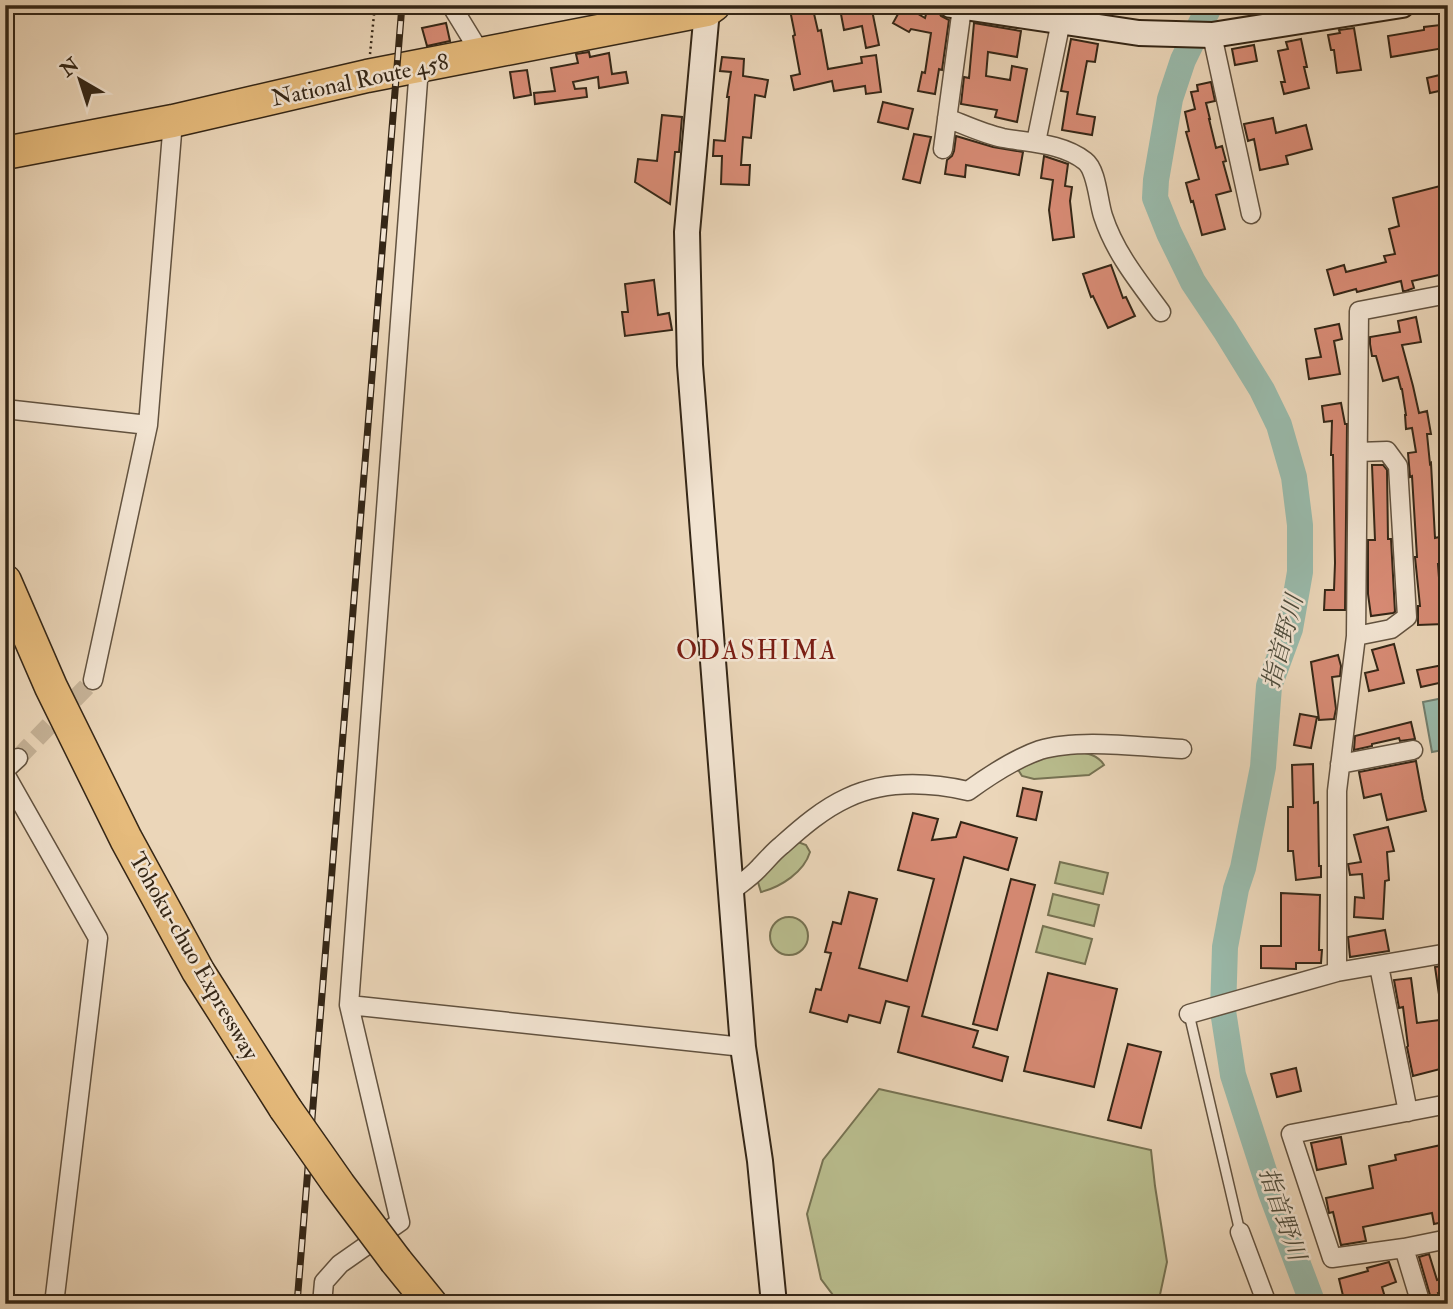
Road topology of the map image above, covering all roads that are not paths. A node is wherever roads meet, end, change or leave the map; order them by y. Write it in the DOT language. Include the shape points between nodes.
graph roads {
  1 [pos="451,5"];
  2 [pos="1402,5"];
  3 [pos="957,6"];
  4 [pos="710,8"];
  5 [pos="1366,8"];
  6 [pos="1049,15"];
  7 [pos="1212,35"];
  8 [pos="481,54"];
  9 [pos="419,66"];
  10 [pos="947,118"];
  11 [pos="173,121"];
  12 [pos="1036,142"];
  13 [pos="943,149"];
  14 [pos="5,153"];
  15 [pos="1251,214"];
  16 [pos="1448,294"];
  17 [pos="1161,312"];
  18 [pos="5,409"];
  19 [pos="148,425"];
  20 [pos="1358,452"];
  21 [pos="5,581"];
  22 [pos="1356,636"];
  23 [pos="93,680"];
  24 [pos="1182,749"];
  25 [pos="1413,750"];
  26 [pos="1340,764"];
  27 [pos="9,767"];
  28 [pos="730,892"];
  29 [pos="1448,953"];
  30 [pos="1378,966"];
  31 [pos="1337,972"];
  32 [pos="349,1005"];
  33 [pos="1189,1014"];
  34 [pos="743,1048"];
  35 [pos="1448,1104"];
  36 [pos="1408,1112"];
  37 [pos="1240,1232"];
  38 [pos="1448,1239"];
  39 [pos="1404,1248"];
  40 [pos="54,1304"];
  41 [pos="322,1304"];
  42 [pos="431,1304"];
  43 [pos="774,1304"];
  44 [pos="1267,1304"];
  45 [pos="1421,1304"];
  1 -- 8 [label="street"];
  2 -- 5 [label="street"];
  3 -- 6 [label="street"];
  3 -- 10 [label="street"];
  4 -- 8 [label="highway, National Route 458"];
  4 -- 28 [label="street" via="687,232 690,365"];
  5 -- 7 [label="street"];
  6 -- 7 [label="street" via="1139,33"];
  6 -- 12 [label="street"];
  7 -- 15 [label="street"];
  8 -- 9 [label="highway, National Route 458"];
  9 -- 11 [label="highway, National Route 458"];
  9 -- 32 [label="street"];
  10 -- 12 [label="street" via="1001,138"];
  10 -- 13 [label="street"];
  11 -- 14 [label="highway, National Route 458"];
  11 -- 19 [label="street"];
  12 -- 17 [label="street" via="1064,150 1092,170 1112,240"];
  16 -- 20 [label="street" via="1359,311"];
  18 -- 19 [label="street"];
  19 -- 23 [label="street"];
  20 -- 22 [label="street"];
  20 -- 22 [label="street" via="1387,451 1398,466 1407,617 1391,629"];
  21 -- 42 [label="highway, Tohoku-chuo Expressway, bridge" via="126,839 198,971 285,1108"];
  22 -- 26 [label="street"];
  24 -- 28 [label="street" via="1064,745 1013,762 968,790 914,783 847,798 811,820"];
  25 -- 26 [label="street"];
  26 -- 31 [label="street"];
  27 -- 40 [label="street" via="98,938"];
  28 -- 34 [label="street"];
  29 -- 30 [label="street"];
  30 -- 31 [label="street"];
  30 -- 36 [label="street"];
  31 -- 33 [label="street"];
  32 -- 34 [label="street"];
  32 -- 41 [label="street" via="400,1222 340,1264 324,1282"];
  33 -- 37 [label="lane"];
  34 -- 43 [label="street"];
  35 -- 36 [label="street"];
  36 -- 39 [label="street" via="1290,1134 1332,1258"];
  37 -- 44 [label="street"];
  38 -- 39 [label="street"];
  39 -- 45 [label="street"];
}
